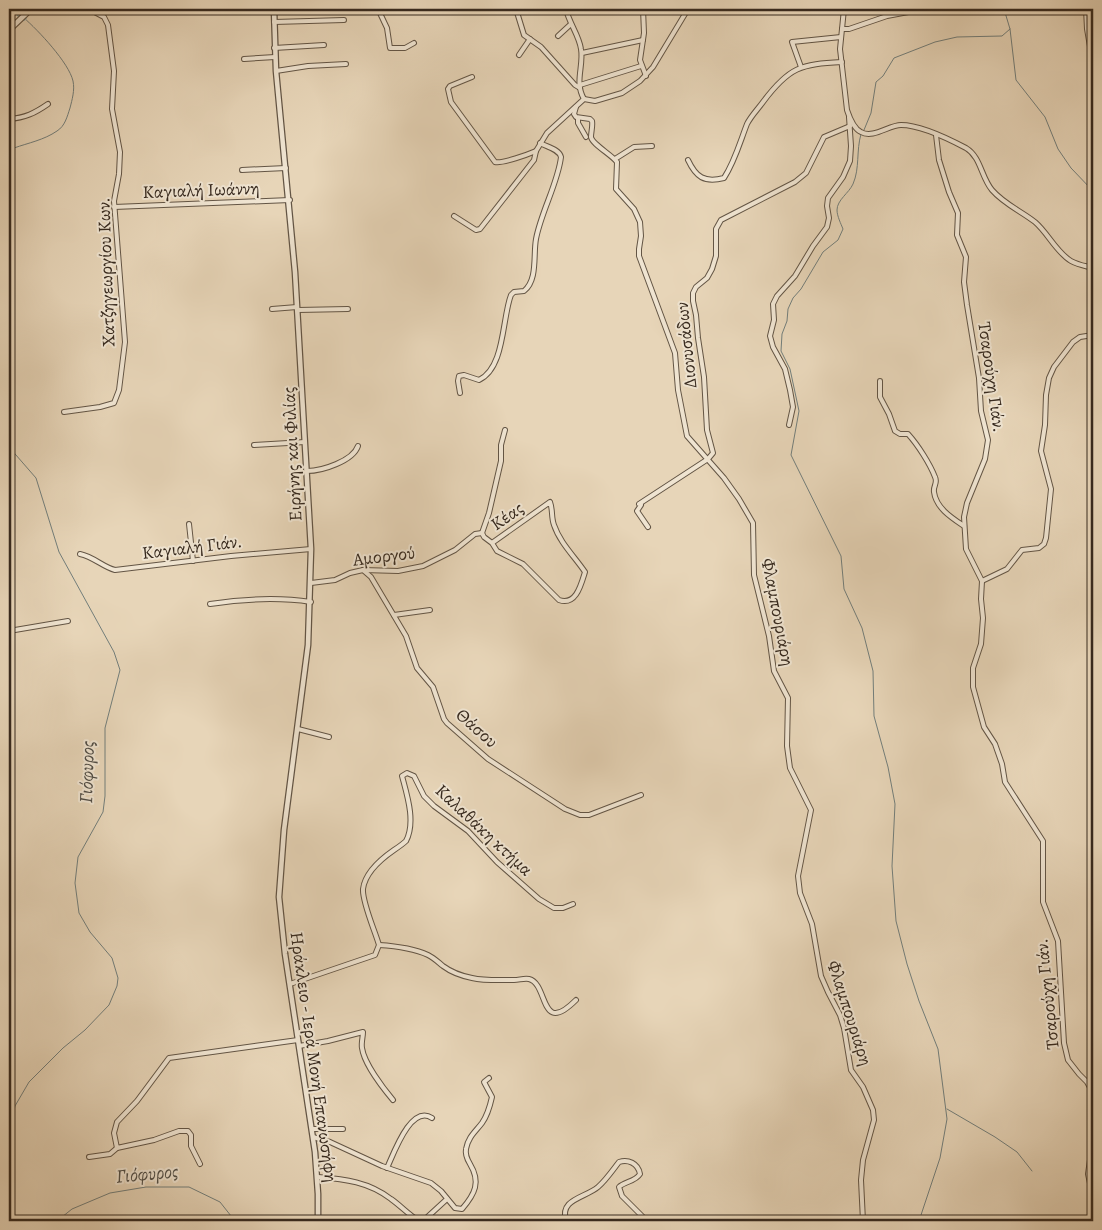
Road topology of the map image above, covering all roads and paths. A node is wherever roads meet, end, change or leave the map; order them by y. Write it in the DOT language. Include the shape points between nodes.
graph roads {
  1 [pos="31,9"];
  2 [pos="89,9"];
  3 [pos="274,9"];
  4 [pos="378,9"];
  5 [pos="516,9"];
  6 [pos="566,9"];
  7 [pos="643,9"];
  8 [pos="688,9"];
  9 [pos="844,9"];
  10 [pos="1086,9"];
  11 [pos="919,10"];
  12 [pos="344,20"];
  13 [pos="274,22"];
  14 [pos="571,24"];
  15 [pos="10,29"];
  16 [pos="842,29"];
  17 [pos="558,36"];
  18 [pos="841,37"];
  19 [pos="530,39"];
  20 [pos="643,40"];
  21 [pos="414,42"];
  22 [pos="324,45"];
  23 [pos="274,48"];
  24 [pos="582,53"];
  25 [pos="520,55"];
  26 [pos="275,57"];
  27 [pos="244,59"];
  28 [pos="842,62"];
  29 [pos="346,64"];
  30 [pos="1093,64"];
  31 [pos="641,66"];
  32 [pos="801,67"];
  33 [pos="276,71"];
  34 [pos="646,76"];
  35 [pos="472,77"];
  36 [pos="580,87"];
  37 [pos="584,99"];
  38 [pos="48,104"];
  39 [pos="576,107"];
  40 [pos="850,117"];
  41 [pos="578,118"];
  42 [pos="9,119"];
  43 [pos="850,126"];
  44 [pos="936,135"];
  45 [pos="586,137"];
  46 [pos="540,143"];
  47 [pos="652,146"];
  48 [pos="536,151"];
  49 [pos="615,159"];
  50 [pos="688,160"];
  51 [pos="286,168"];
  52 [pos="242,170"];
  53 [pos="290,200"];
  54 [pos="114,207"];
  55 [pos="454,216"];
  56 [pos="1093,268"];
  57 [pos="272,308"];
  58 [pos="298,308"];
  59 [pos="348,309"];
  60 [pos="1093,335"];
  61 [pos="880,381"];
  62 [pos="460,393"];
  63 [pos="64,412"];
  64 [pos="789,425"];
  65 [pos="505,430"];
  66 [pos="305,442"];
  67 [pos="254,445"];
  68 [pos="358,446"];
  69 [pos="708,459"];
  70 [pos="307,471"];
  71 [pos="189,524"];
  72 [pos="964,526"];
  73 [pos="648,528"];
  74 [pos="482,533"];
  75 [pos="492,543"];
  76 [pos="311,549"];
  77 [pos="80,554"];
  78 [pos="193,561"];
  79 [pos="363,570"];
  80 [pos="982,581"];
  81 [pos="311,583"];
  82 [pos="311,602"];
  83 [pos="210,604"];
  84 [pos="430,610"];
  85 [pos="394,616"];
  86 [pos="68,620"];
  87 [pos="9,631"];
  88 [pos="298,729"];
  89 [pos="329,737"];
  90 [pos="641,795"];
  91 [pos="279,897"];
  92 [pos="574,904"];
  93 [pos="379,945"];
  94 [pos="290,984"];
  95 [pos="576,1000"];
  96 [pos="298,1040"];
  97 [pos="299,1046"];
  98 [pos="489,1078"];
  99 [pos="393,1100"];
  100 [pos="1093,1101"];
  101 [pos="432,1118"];
  102 [pos="312,1129"];
  103 [pos="343,1129"];
  104 [pos="313,1137"];
  105 [pos="117,1148"];
  106 [pos="89,1157"];
  107 [pos="200,1164"];
  108 [pos="387,1168"];
  109 [pos="318,1177"];
  110 [pos="1093,1197"];
  111 [pos="447,1200"];
  112 [pos="318,1221"];
  113 [pos="421,1221"];
  114 [pos="566,1221"];
  115 [pos="647,1221"];
  116 [pos="863,1221"];
  1 -- 15 [label="street"];
  2 -- 54 [label="street, Χατζηγεωργίου Κων." via="104,17 108,28 114,77 112,109 120,157"];
  3 -- 13 [label="street, Ειρήνης και Φιλίας"];
  4 -- 21 [label="street" via="388,28 390,48 405,48"];
  5 -- 19 [label="street" via="522,32"];
  6 -- 14 [label="street"];
  7 -- 20 [label="street"];
  8 -- 34 [label="street"];
  9 -- 16 [label="street"];
  10 -- 30 [label="street"];
  11 -- 16 [label="street"];
  12 -- 13 [label="street"];
  13 -- 23 [label="street, Ειρήνης και Φιλίας"];
  14 -- 17 [label="street"];
  14 -- 24 [label="street"];
  16 -- 18 [label="street"];
  18 -- 28 [label="street"];
  18 -- 32 [label="street" via="792,42"];
  19 -- 25 [label="street"];
  19 -- 36 [label="street"];
  20 -- 24 [label="street"];
  20 -- 31 [label="street"];
  22 -- 23 [label="street"];
  23 -- 26 [label="street, Ειρήνης και Φιλίας"];
  24 -- 36 [label="street"];
  26 -- 27 [label="street"];
  26 -- 33 [label="street, Ειρήνης και Φιλίας"];
  28 -- 32 [label="street"];
  28 -- 40 [label="street"];
  29 -- 33 [label="street"];
  31 -- 34 [label="street"];
  31 -- 36 [label="street"];
  32 -- 50 [label="street" via="776,85 750,118 724,178 700,177"];
  33 -- 51 [label="street, Ειρήνης και Φιλίας"];
  34 -- 37 [label="street" via="622,93 594,101"];
  35 -- 48 [label="street" via="450,86 449,96 493,159 501,163"];
  36 -- 37 [label="street"];
  37 -- 39 [label="street"];
  38 -- 42 [label="street" via="34,114"];
  39 -- 41 [label="street" via="574,114"];
  39 -- 46 [label="street"];
  40 -- 43 [label="street"];
  40 -- 44 [label="street" via="858,130 864,133 900,125"];
  41 -- 45 [label="street"];
  41 -- 49 [label="street" via="592,121 592,139"];
  43 -- 64 [label="street" via="850,161 828,198 827,228 774,304 770,336 785,369 790,390 793,407"];
  43 -- 69 [label="street, Διονυσάδων" via="824,137 806,173 795,182 717,225 715,260 710,274 694,290 693,301 704,377 707,430 713,453"];
  44 -- 56 [label="street" via="970,151 992,190 1039,226 1069,260"];
  44 -- 72 [label="street, Τσαρούχη Γιάν." via="939,160 958,213 957,236 966,257 964,282 981,411 988,440 985,459 965,510"];
  46 -- 48 [label="street"];
  46 -- 62 [label="street" via="560,153 561,157 536,238 530,284 524,291 511,295 492,368 480,380 459,376"];
  47 -- 49 [label="street" via="634,147"];
  48 -- 55 [label="street" via="534,160 479,230"];
  49 -- 69 [label="street, Φλαμπουριάρη" via="616,189 638,216 641,264 676,355 686,433"];
  51 -- 52 [label="street"];
  51 -- 53 [label="street, Ειρήνης και Φιλίας"];
  53 -- 54 [label="street, Καγιαλή Ιωάννη"];
  53 -- 58 [label="street, Ειρήνης και Φιλίας"];
  54 -- 63 [label="street, Χατζηγεωργίου Κων." via="125,339 119,390 115,401 110,404"];
  57 -- 58 [label="street"];
  58 -- 59 [label="street"];
  58 -- 66 [label="street, Ειρήνης και Φιλίας"];
  60 -- 80 [label="street" via="1072,342 1048,383 1041,452 1051,489 1046,541 1039,548 1022,550 1007,569"];
  61 -- 72 [label="street" via="880,398 895,431 908,434 928,459 936,481 934,492 938,502 946,514"];
  65 -- 74 [label="street" via="501,461"];
  66 -- 67 [label="street"];
  66 -- 70 [label="street, Ειρήνης και Φιλίας"];
  68 -- 70 [label="street" via="356,451 335,465"];
  69 -- 73 [label="street" via="639,504 637,511"];
  69 -- 116 [label="street, Φλαμπουριάρη" via="753,523 754,576 774,672 788,698 790,768 811,810 798,876 800,893 812,924 821,976 844,1028 851,1070 873,1110 874,1120 861,1180"];
  70 -- 76 [label="street, Ειρήνης και Φιλίας"];
  71 -- 78 [label="street"];
  72 -- 80 [label="street, Τσαρούχη Γιάν." via="966,549"];
  74 -- 75 [label="street, Κέας"];
  74 -- 79 [label="street, Αμοργού" via="475,534 455,550 423,566 398,571"];
  75 -- 75 [label="street, Κέας" via="497,550 523,564 559,600 571,601 575,597 585,572 554,526 550,502"];
  76 -- 78 [label="street, Καγιαλή Γιάν."];
  76 -- 81 [label="street, Ειρήνης και Φιλίας"];
  77 -- 78 [label="street, Καγιαλή Γιάν." via="115,570"];
  79 -- 81 [label="street, Αμοργού" via="335,580"];
  79 -- 85 [label="street, Θάσου" via="371,577"];
  80 -- 100 [label="street, Τσαρούχη Γιάν." via="981,644 973,668 973,687 984,727 1002,764 1005,782 1043,841 1043,902 1058,941 1064,1043 1068,1060 1092,1091"];
  81 -- 82 [label="street, Ειρήνης και Φιλίας"];
  82 -- 83 [label="street" via="268,599"];
  82 -- 88 [label="street, Ειρήνης και Φιλίας"];
  84 -- 85 [label="street"];
  85 -- 90 [label="street, Θάσου" via="406,636 417,668 433,687 444,720 488,759 565,809 580,815 589,815"];
  86 -- 87 [label="street"];
  88 -- 89 [label="street"];
  88 -- 91 [label="street, Ειρήνης και Φιλίας" via="282,845"];
  91 -- 94 [label="street, Ηράκλειο - Ιερά Μονή Επανωσήφη"];
  92 -- 93 [label="street, Καλαθάκη κτήμα" via="554,908 539,899 468,831 434,806 424,796 414,776 407,774 402,776 410,808 405,842 370,872 363,888 364,902"];
  93 -- 94 [label="street" via="374,955"];
  93 -- 95 [label="street" via="398,946 426,954 456,973 473,978 530,980 537,985 547,1007 555,1012 562,1012"];
  94 -- 96 [label="street, Ηράκλειο - Ιερά Μονή Επανωσήφη"];
  96 -- 97 [label="street, Ηράκλειο - Ιερά Μονή Επανωσήφη"];
  96 -- 105 [label="street" via="169,1058 117,1122 114,1133"];
  97 -- 99 [label="street" via="363,1032 364,1055"];
  97 -- 102 [label="street, Ηράκλειο - Ιερά Μονή Επανωσήφη"];
  98 -- 111 [label="street" via="484,1082 492,1097 491,1102 466,1149 476,1186 462,1208 456,1208"];
  100 -- 110 [label="street, Τσαρούχη Γιάν." via="1088,1174"];
  101 -- 108 [label="street" via="422,1115 412,1121"];
  102 -- 103 [label="street"];
  102 -- 104 [label="street, Ηράκλειο - Ιερά Μονή Επανωσήφη"];
  104 -- 108 [label="street"];
  104 -- 109 [label="street, Ηράκλειο - Ιερά Μονή Επανωσήφη"];
  105 -- 106 [label="street" via="110,1154"];
  105 -- 107 [label="street" via="188,1131"];
  108 -- 111 [label="street" via="431,1183"];
  109 -- 112 [label="street, Ηράκλειο - Ιερά Μονή Επανωσήφη"];
  109 -- 113 [label="street" via="368,1185"];
  111 -- 113 [label="street"];
  114 -- 115 [label="street" via="566,1207 597,1188 623,1161 636,1165 640,1174 638,1178 622,1184 619,1190"];
}
